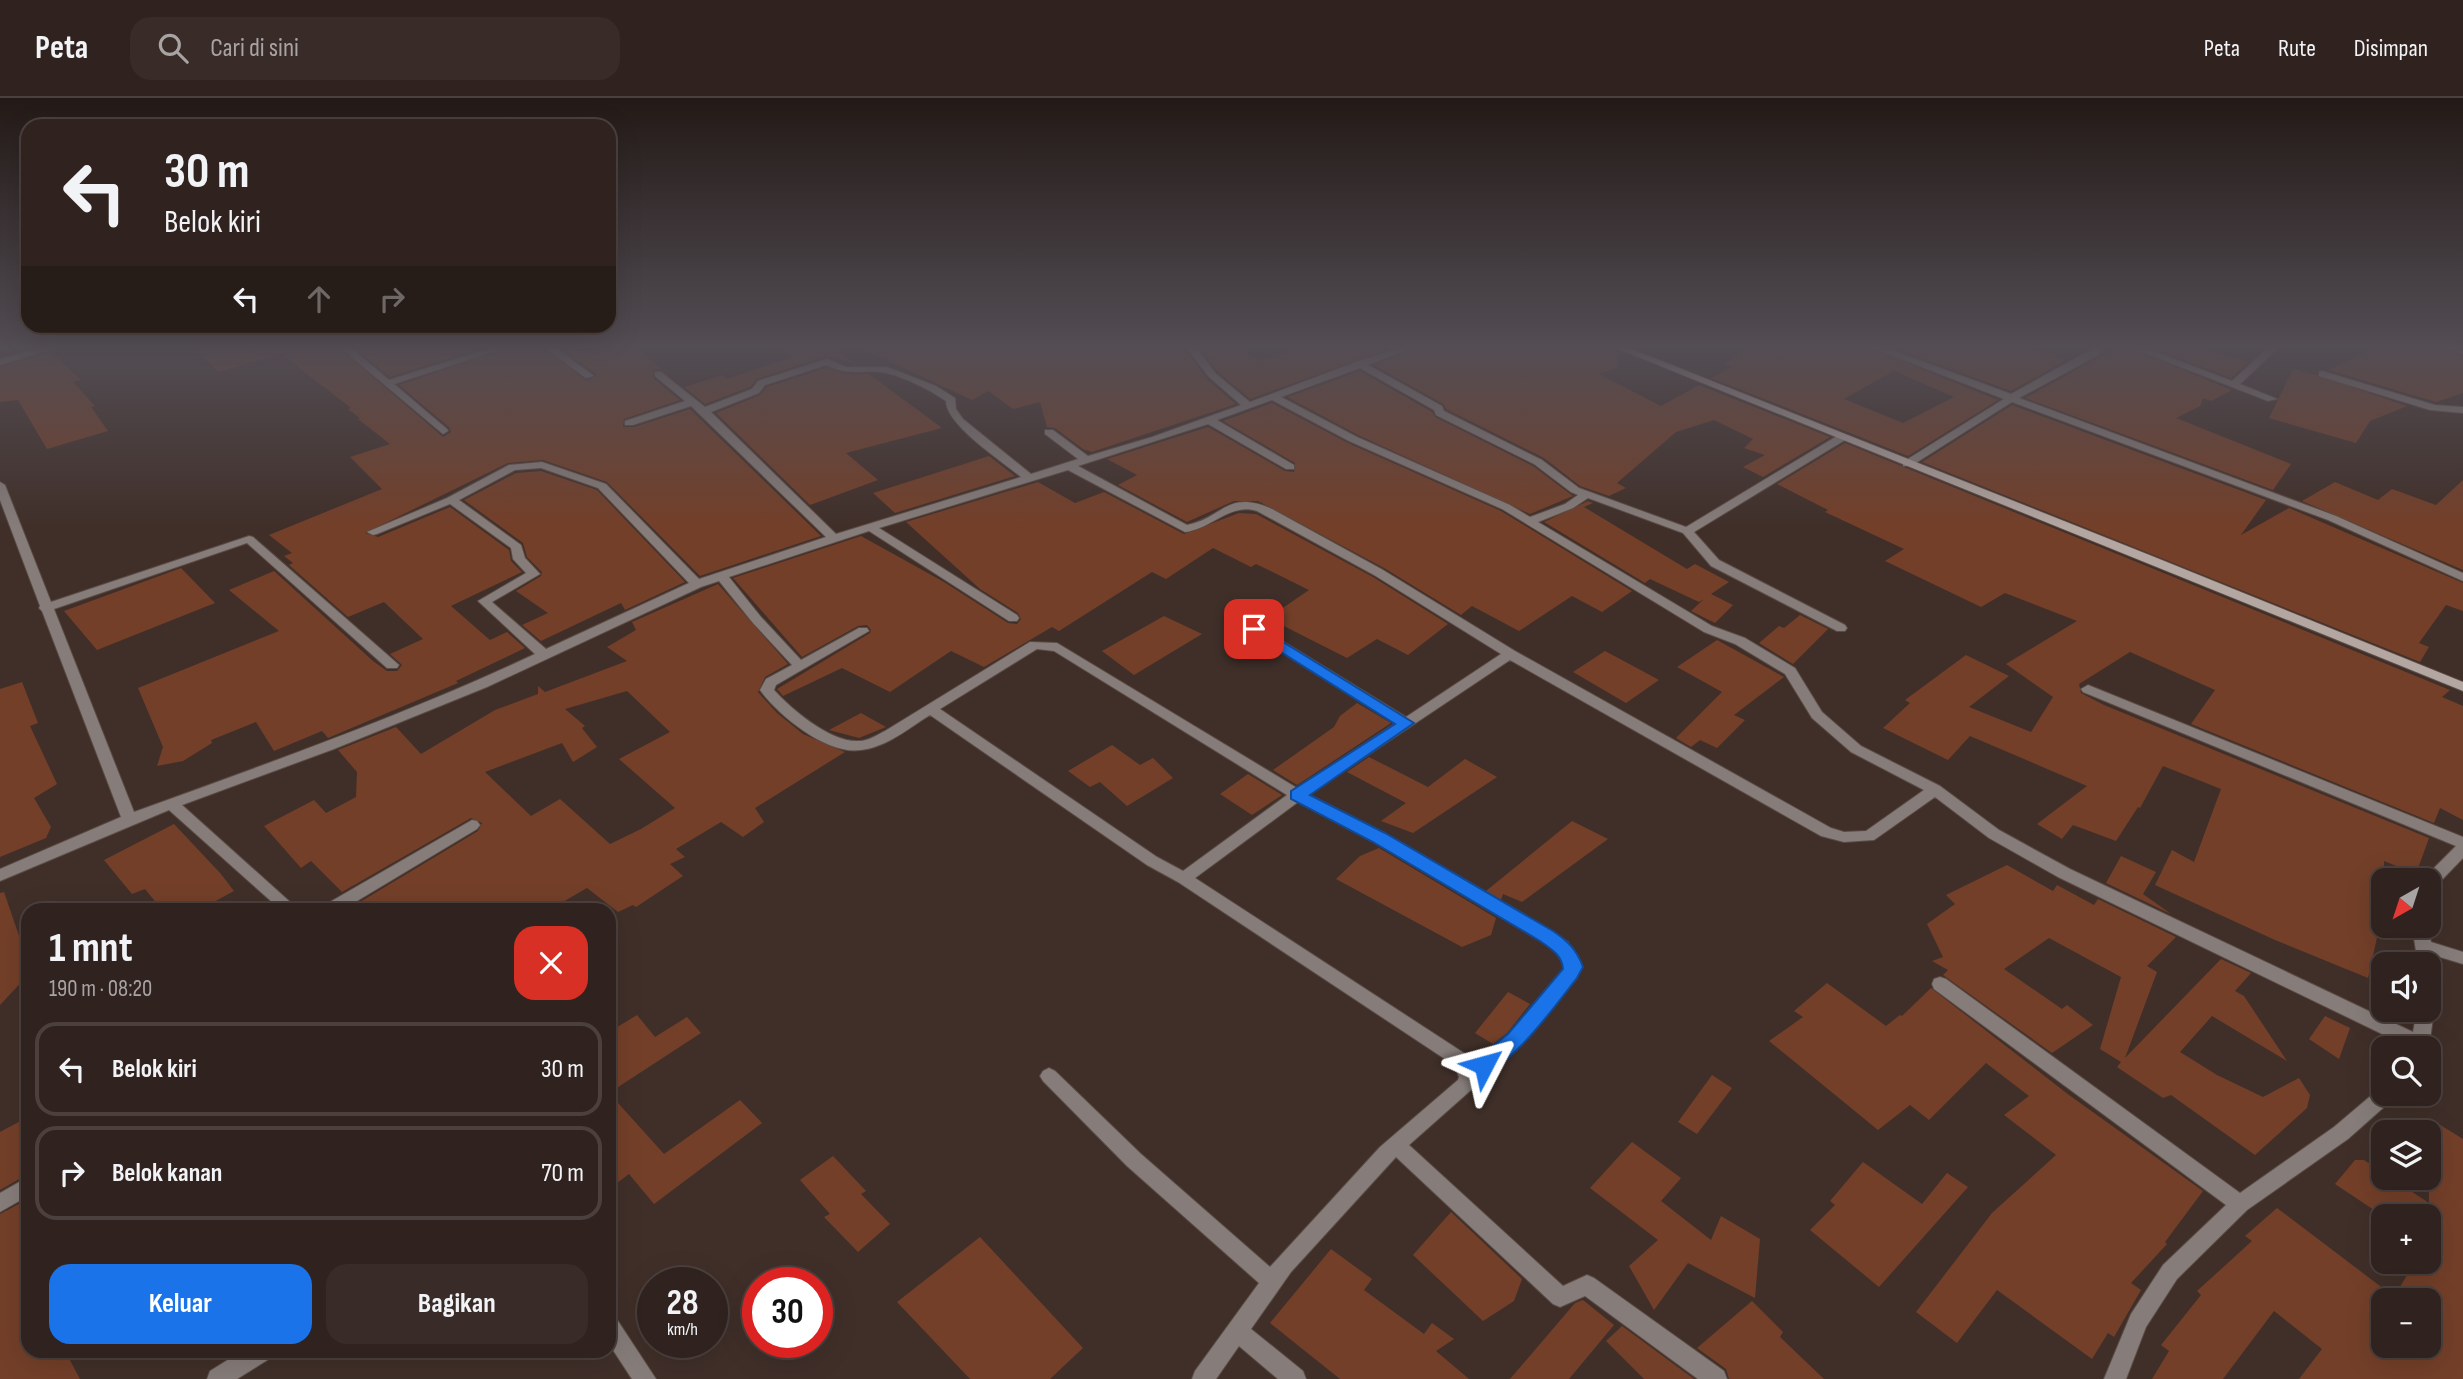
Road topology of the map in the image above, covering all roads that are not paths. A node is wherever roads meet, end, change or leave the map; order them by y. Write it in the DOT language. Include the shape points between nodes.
graph roads {
  1 [pos="417,408"];
  2 [pos="675,408"];
  3 [pos="700,408"];
  4 [pos="713,408"];
  5 [pos="951,408"];
  6 [pos="1241,408"];
  7 [pos="1294,408"];
  8 [pos="1438,408"];
  9 [pos="1766,408"];
  10 [pos="1996,408"];
  11 [pos="2041,408"];
  12 [pos="2433,408"];
  13 [pos="2463,410"];
  14 [pos="705,411"];
  15 [pos="1209,420"];
  16 [pos="629,423"];
  17 [pos="443,430"];
  18 [pos="1049,432"];
  19 [pos="1841,439"];
  20 [pos="1086,460"];
  21 [pos="1908,464"];
  22 [pos="1069,466"];
  23 [pos="1290,467"];
  24 [pos="1030,479"];
  25 [pos="0,485"];
  26 [pos="1587,494"];
  27 [pos="451,500"];
  28 [pos="1530,521"];
  29 [pos="870,527"];
  30 [pos="1687,531"];
  31 [pos="373,532"];
  32 [pos="834,538"];
  33 [pos="722,576"];
  34 [pos="2463,576"];
  35 [pos="697,584"];
  36 [pos="45,608"];
  37 [pos="1013,618"];
  38 [pos="1841,628"];
  39 [pos="1254,629"];
  40 [pos="863,631"];
  41 [pos="1510,654"];
  42 [pos="544,655"];
  43 [pos="392,665"];
  44 [pos="800,666"];
  45 [pos="2463,687"];
  46 [pos="2088,689"];
  47 [pos="930,709"];
  48 [pos="1406,723"];
  49 [pos="1934,790"];
  50 [pos="1297,795"];
  51 [pos="170,804"];
  52 [pos="129,819"];
  53 [pos="472,825"];
  54 [pos="2463,843"];
  55 [pos="2463,848"];
  56 [pos="2441,871"];
  57 [pos="0,875"];
  58 [pos="1184,878"];
  59 [pos="283,903"];
  60 [pos="341,903"];
  61 [pos="2422,938"];
  62 [pos="2424,946"];
  63 [pos="2425,952"];
  64 [pos="2456,956"];
  65 [pos="1940,984"];
  66 [pos="2399,1036"];
  67 [pos="1049,1076"];
  68 [pos="1468,1077"];
  69 [pos="2372,1106"];
  70 [pos="1396,1145"];
  71 [pos="21,1190"];
  72 [pos="0,1202"];
  73 [pos="2240,1204"];
  74 [pos="1272,1282"];
  75 [pos="1238,1331"];
  76 [pos="616,1336"];
  77 [pos="250,1358"];
  78 [pos="218,1379"];
  79 [pos="645,1379"];
  80 [pos="1203,1379"];
  81 [pos="1296,1379"];
  82 [pos="1716,1379"];
  83 [pos="2115,1379"];
  1 -- 17 [label="street"];
  2 -- 16 [label="street"];
  3 -- 14 [label="street"];
  4 -- 14 [label="street"];
  5 -- 24 [label="street" via="960,421"];
  6 -- 15 [label="street"];
  7 -- 28 [label="street"];
  8 -- 26 [label="street"];
  9 -- 19 [label="main road"];
  10 -- 21 [label="street"];
  11 -- 34 [label="street" via="2332,518"];
  12 -- 13 [label="street"];
  14 -- 32 [label="street"];
  15 -- 20 [label="street"];
  15 -- 23 [label="street"];
  18 -- 20 [label="street"];
  19 -- 21 [label="main road"];
  19 -- 30 [label="street"];
  20 -- 22 [label="street"];
  21 -- 45 [label="main road"];
  22 -- 24 [label="street"];
  22 -- 41 [label="street" via="1185,529 1202,527 1235,507 1247,504 1259,509 1316,537"];
  24 -- 29 [label="street"];
  25 -- 36 [label="street"];
  26 -- 28 [label="street"];
  26 -- 30 [label="street"];
  27 -- 31 [label="street"];
  27 -- 35 [label="street" via="513,467 542,465 572,475 602,486"];
  27 -- 42 [label="street" via="517,547 519,559 534,574 484,601"];
  28 -- 49 [label="street" via="1708,629 1740,641 1790,671 1817,715 1856,749"];
  29 -- 32 [label="street"];
  29 -- 37 [label="street"];
  30 -- 38 [label="street" via="1715,563"];
  32 -- 33 [label="street"];
  33 -- 35 [label="street"];
  33 -- 44 [label="street"];
  35 -- 42 [label="street"];
  36 -- 43 [label="street" via="249,538"];
  36 -- 52 [label="street" via="91,713"];
  39 -- 48 [label="street"];
  40 -- 44 [label="street"];
  41 -- 48 [label="street"];
  41 -- 49 [label="street" via="1835,835 1869,836"];
  42 -- 51 [label="street" via="329,746"];
  44 -- 47 [label="street" via="771,682 767,690 775,701 846,747 887,735"];
  46 -- 54 [label="street"];
  47 -- 50 [label="street" via="1035,645 1046,644"];
  47 -- 58 [label="street" via="1152,861"];
  48 -- 50 [label="street"];
  49 -- 66 [label="street" via="1994,835 2064,873"];
  50 -- 58 [label="street"];
  50 -- 68 [label="street" via="1546,936 1570,958 1571,973 1515,1040"];
  51 -- 52 [label="street"];
  51 -- 59 [label="street"];
  52 -- 57 [label="street"];
  53 -- 60 [label="street"];
  55 -- 56 [label="street"];
  58 -- 68 [label="street" via="1461,1060"];
  61 -- 62 [label="street"];
  62 -- 63 [label="street"];
  62 -- 64 [label="street"];
  65 -- 73 [label="street"];
  67 -- 74 [label="street" via="1134,1160"];
  68 -- 70 [label="street" via="1465,1085"];
  69 -- 73 [label="street"];
  70 -- 74 [label="street"];
  70 -- 82 [label="street" via="1560,1297 1587,1284"];
  71 -- 72 [label="street"];
  73 -- 83 [label="street" via="2170,1272 2138,1321"];
  74 -- 75 [label="street"];
  75 -- 80 [label="street"];
  75 -- 81 [label="street"];
  76 -- 79 [label="street"];
  77 -- 78 [label="street"];
}
